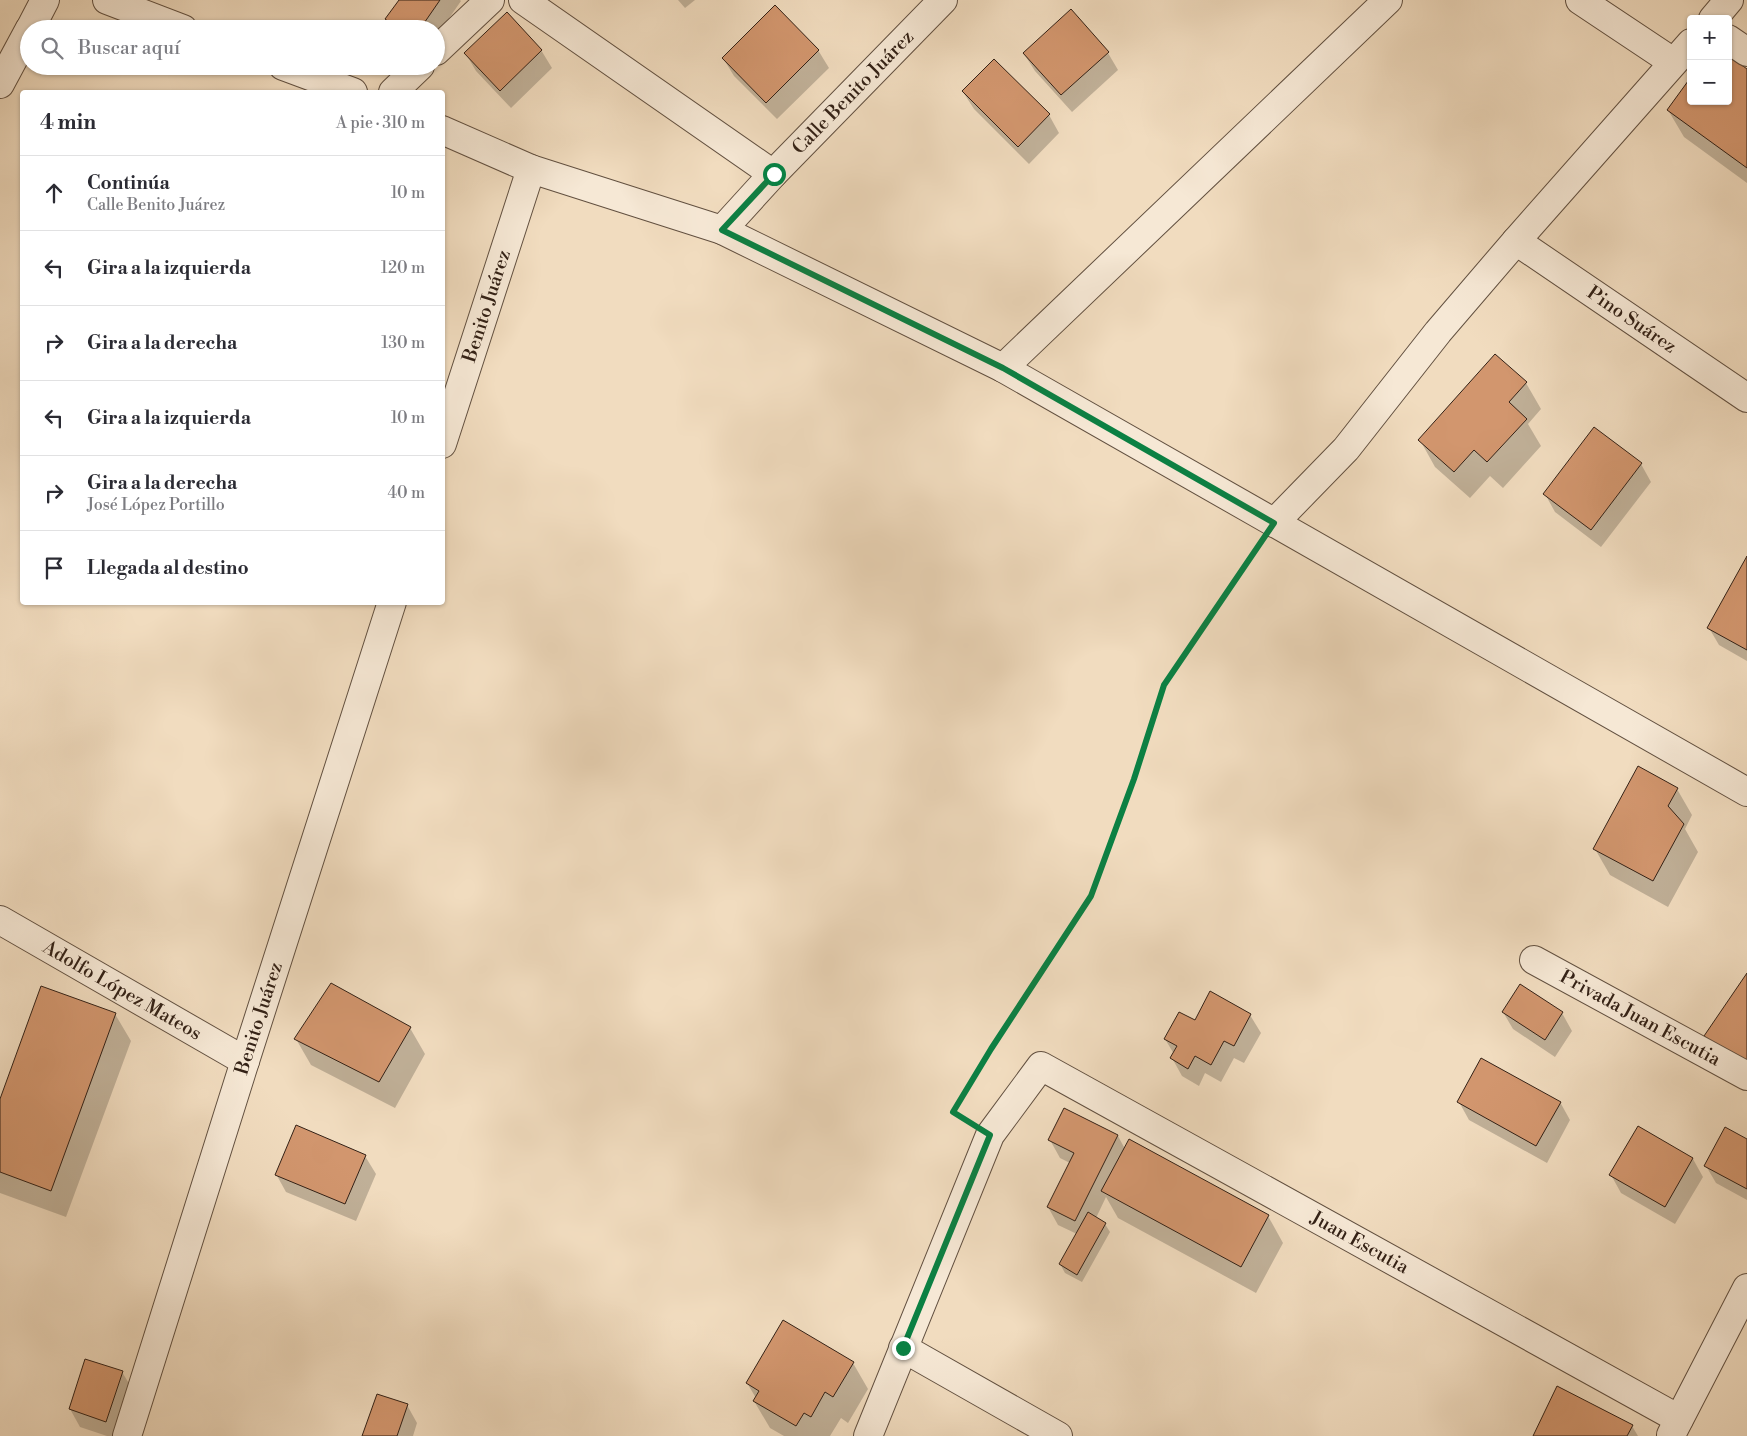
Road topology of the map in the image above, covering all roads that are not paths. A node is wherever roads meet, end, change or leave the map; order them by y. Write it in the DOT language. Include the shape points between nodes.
graph roads {
  1 [pos="45,0"];
  2 [pos="107,0"];
  3 [pos="490,0"];
  4 [pos="523,0"];
  5 [pos="943,0"];
  6 [pos="1388,0"];
  7 [pos="1580,0"];
  8 [pos="1729,0"];
  9 [pos="1716,15"];
  10 [pos="34,20"];
  11 [pos="159,20"];
  12 [pos="445,42"];
  13 [pos="1732,42"];
  14 [pos="20,47"];
  15 [pos="1682,52"];
  16 [pos="1747,52"];
  17 [pos="307,75"];
  18 [pos="410,75"];
  19 [pos="0,84"];
  20 [pos="348,90"];
  21 [pos="394,90"];
  22 [pos="445,131"];
  23 [pos="531,169"];
  24 [pos="774,174"];
  25 [pos="722,230"];
  26 [pos="1516,241"];
  27 [pos="1003,368"];
  28 [pos="1747,398"];
  29 [pos="445,435"];
  30 [pos="1274,523"];
  31 [pos="391,605"];
  32 [pos="1747,792"];
  33 [pos="0,920"];
  34 [pos="1534,960"];
  35 [pos="245,1061"];
  36 [pos="1747,1076"];
  37 [pos="1747,1288"];
  38 [pos="903,1348"];
  39 [pos="1674,1428"];
  40 [pos="127,1436"];
  41 [pos="868,1436"];
  42 [pos="1058,1436"];
  1 -- 10 [label="street"];
  2 -- 11 [label="street"];
  3 -- 12 [label="street"];
  4 -- 24 [label="street"];
  5 -- 24 [label="street, Calle Benito Juárez"];
  6 -- 27 [label="street"];
  7 -- 15 [label="street"];
  8 -- 9 [label="street"];
  13 -- 16 [label="street"];
  14 -- 19 [label="street"];
  15 -- 26 [label="street"];
  17 -- 20 [label="street"];
  18 -- 21 [label="street"];
  22 -- 23 [label="street"];
  23 -- 25 [label="street"];
  23 -- 29 [label="street, Benito Juárez"];
  24 -- 25 [label="street, Calle Benito Juárez"];
  25 -- 27 [label="street"];
  26 -- 28 [label="street, Pino Suárez"];
  26 -- 30 [label="street" via="1438,332 1346,449"];
  27 -- 30 [label="street"];
  30 -- 32 [label="street"];
  31 -- 35 [label="street, Benito Juárez"];
  33 -- 35 [label="street, Adolfo López Mateos"];
  34 -- 36 [label="street, Privada Juan Escutia"];
  35 -- 40 [label="street, Benito Juárez"];
  37 -- 39 [label="street"];
  38 -- 39 [label="street, Juan Escutia" via="990,1135 1041,1066"];
  38 -- 41 [label="street"];
  38 -- 42 [label="street"];
}
